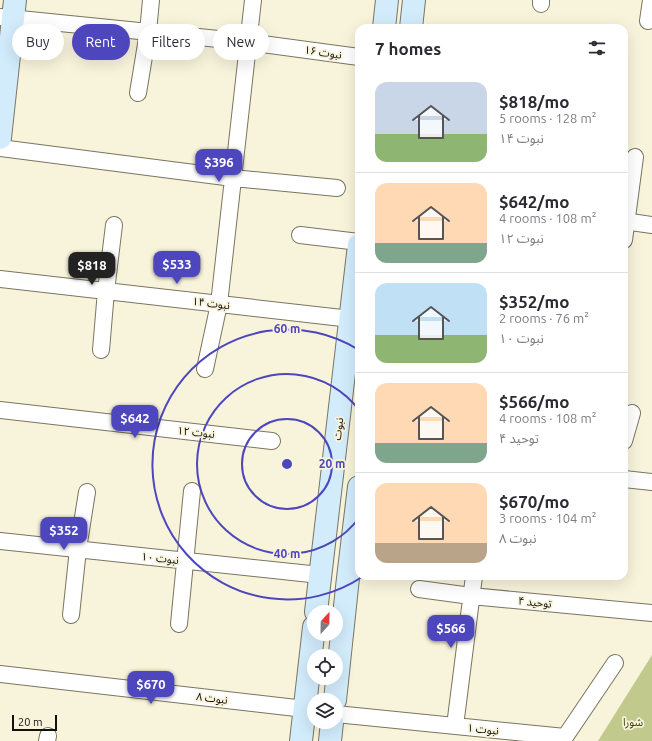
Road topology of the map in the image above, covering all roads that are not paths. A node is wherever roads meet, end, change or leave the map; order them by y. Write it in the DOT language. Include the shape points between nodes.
graph roads {
  1 [pos="151,0"];
  2 [pos="253,0"];
  3 [pos="387,0"];
  4 [pos="414,0"];
  5 [pos="651,0"];
  6 [pos="9,12"];
  7 [pos="648,21"];
  8 [pos="149,24"];
  9 [pos="250,24"];
  10 [pos="384,24"];
  11 [pos="411,24"];
  12 [pos="138,31"];
  13 [pos="269,45"];
  14 [pos="355,56"];
  15 [pos="143,60"];
  16 [pos="246,60"];
  17 [pos="138,93"];
  18 [pos="0,138"];
  19 [pos="0,148"];
  20 [pos="635,157"];
  21 [pos="233,178"];
  22 [pos="337,188"];
  23 [pos="628,208"];
  24 [pos="628,222"];
  25 [pos="652,224"];
  26 [pos="114,225"];
  27 [pos="300,235"];
  28 [pos="355,242"];
  29 [pos="0,279"];
  30 [pos="355,282"];
  31 [pos="106,291"];
  32 [pos="219,304"];
  33 [pos="351,319"];
  34 [pos="101,350"];
  35 [pos="205,369"];
  36 [pos="0,410"];
  37 [pos="632,413"];
  38 [pos="628,427"];
  39 [pos="272,441"];
  40 [pos="628,479"];
  41 [pos="652,482"];
  42 [pos="192,491"];
  43 [pos="87,492"];
  44 [pos="355,520"];
  45 [pos="0,541"];
  46 [pos="78,549"];
  47 [pos="186,561"];
  48 [pos="320,575"];
  49 [pos="348,578"];
  50 [pos="473,580"];
  51 [pos="419,589"];
  52 [pos="471,596"];
  53 [pos="317,605"];
  54 [pos="652,613"];
  55 [pos="71,614"];
  56 [pos="179,624"];
  57 [pos="312,641"];
  58 [pos="615,663"];
  59 [pos="0,674"];
  60 [pos="336,693"];
  61 [pos="305,709"];
  62 [pos="343,715"];
  63 [pos="455,726"];
  64 [pos="331,729"];
  65 [pos="301,741"];
  66 [pos="330,741"];
  1 -- 8 [label="street"];
  2 -- 9 [label="street"];
  3 -- 10 [label="main road"];
  4 -- 11 [label="main road"];
  5 -- 7 [label="street"];
  6 -- 12 [label="street, نبوت ۱۶"];
  6 -- 18 [label="main road"];
  13 -- 14 [label="street, نبوت ۱۶"];
  15 -- 17 [label="street"];
  16 -- 21 [label="street"];
  19 -- 21 [label="street"];
  20 -- 23 [label="street"];
  21 -- 22 [label="street"];
  21 -- 32 [label="street"];
  24 -- 25 [label="street"];
  26 -- 31 [label="street"];
  27 -- 28 [label="street"];
  29 -- 31 [label="street, نبوت ۱۴"];
  30 -- 33 [label="main road, نبوت"];
  31 -- 32 [label="street, نبوت ۱۴"];
  31 -- 34 [label="street"];
  32 -- 33 [label="street, نبوت ۱۴"];
  32 -- 35 [label="street"];
  33 -- 48 [label="main road, نبوت"];
  36 -- 39 [label="street, نبوت ۱۲"];
  37 -- 38 [label="street"];
  40 -- 41 [label="street"];
  42 -- 47 [label="street"];
  43 -- 46 [label="street"];
  44 -- 49 [label="main road"];
  45 -- 46 [label="street, نبوت ۱۰"];
  46 -- 47 [label="street, نبوت ۱۰"];
  46 -- 55 [label="street"];
  47 -- 48 [label="street, نبوت ۱۰"];
  47 -- 56 [label="street"];
  48 -- 49 [label="main road"];
  48 -- 53 [label="main road, نبوت"];
  49 -- 60 [label="main road"];
  50 -- 52 [label="street"];
  51 -- 52 [label="street, توحید ۴"];
  52 -- 54 [label="street, توحید ۴"];
  52 -- 63 [label="street"];
  57 -- 61 [label="main road"];
  58 -- 63 [label="street, نبوت ۱" via="565,736"];
  59 -- 61 [label="street, نبوت ۸"];
  61 -- 65 [label="main road"];
  62 -- 63 [label="street, نبوت ۱"];
  64 -- 66 [label="main road"];
}
